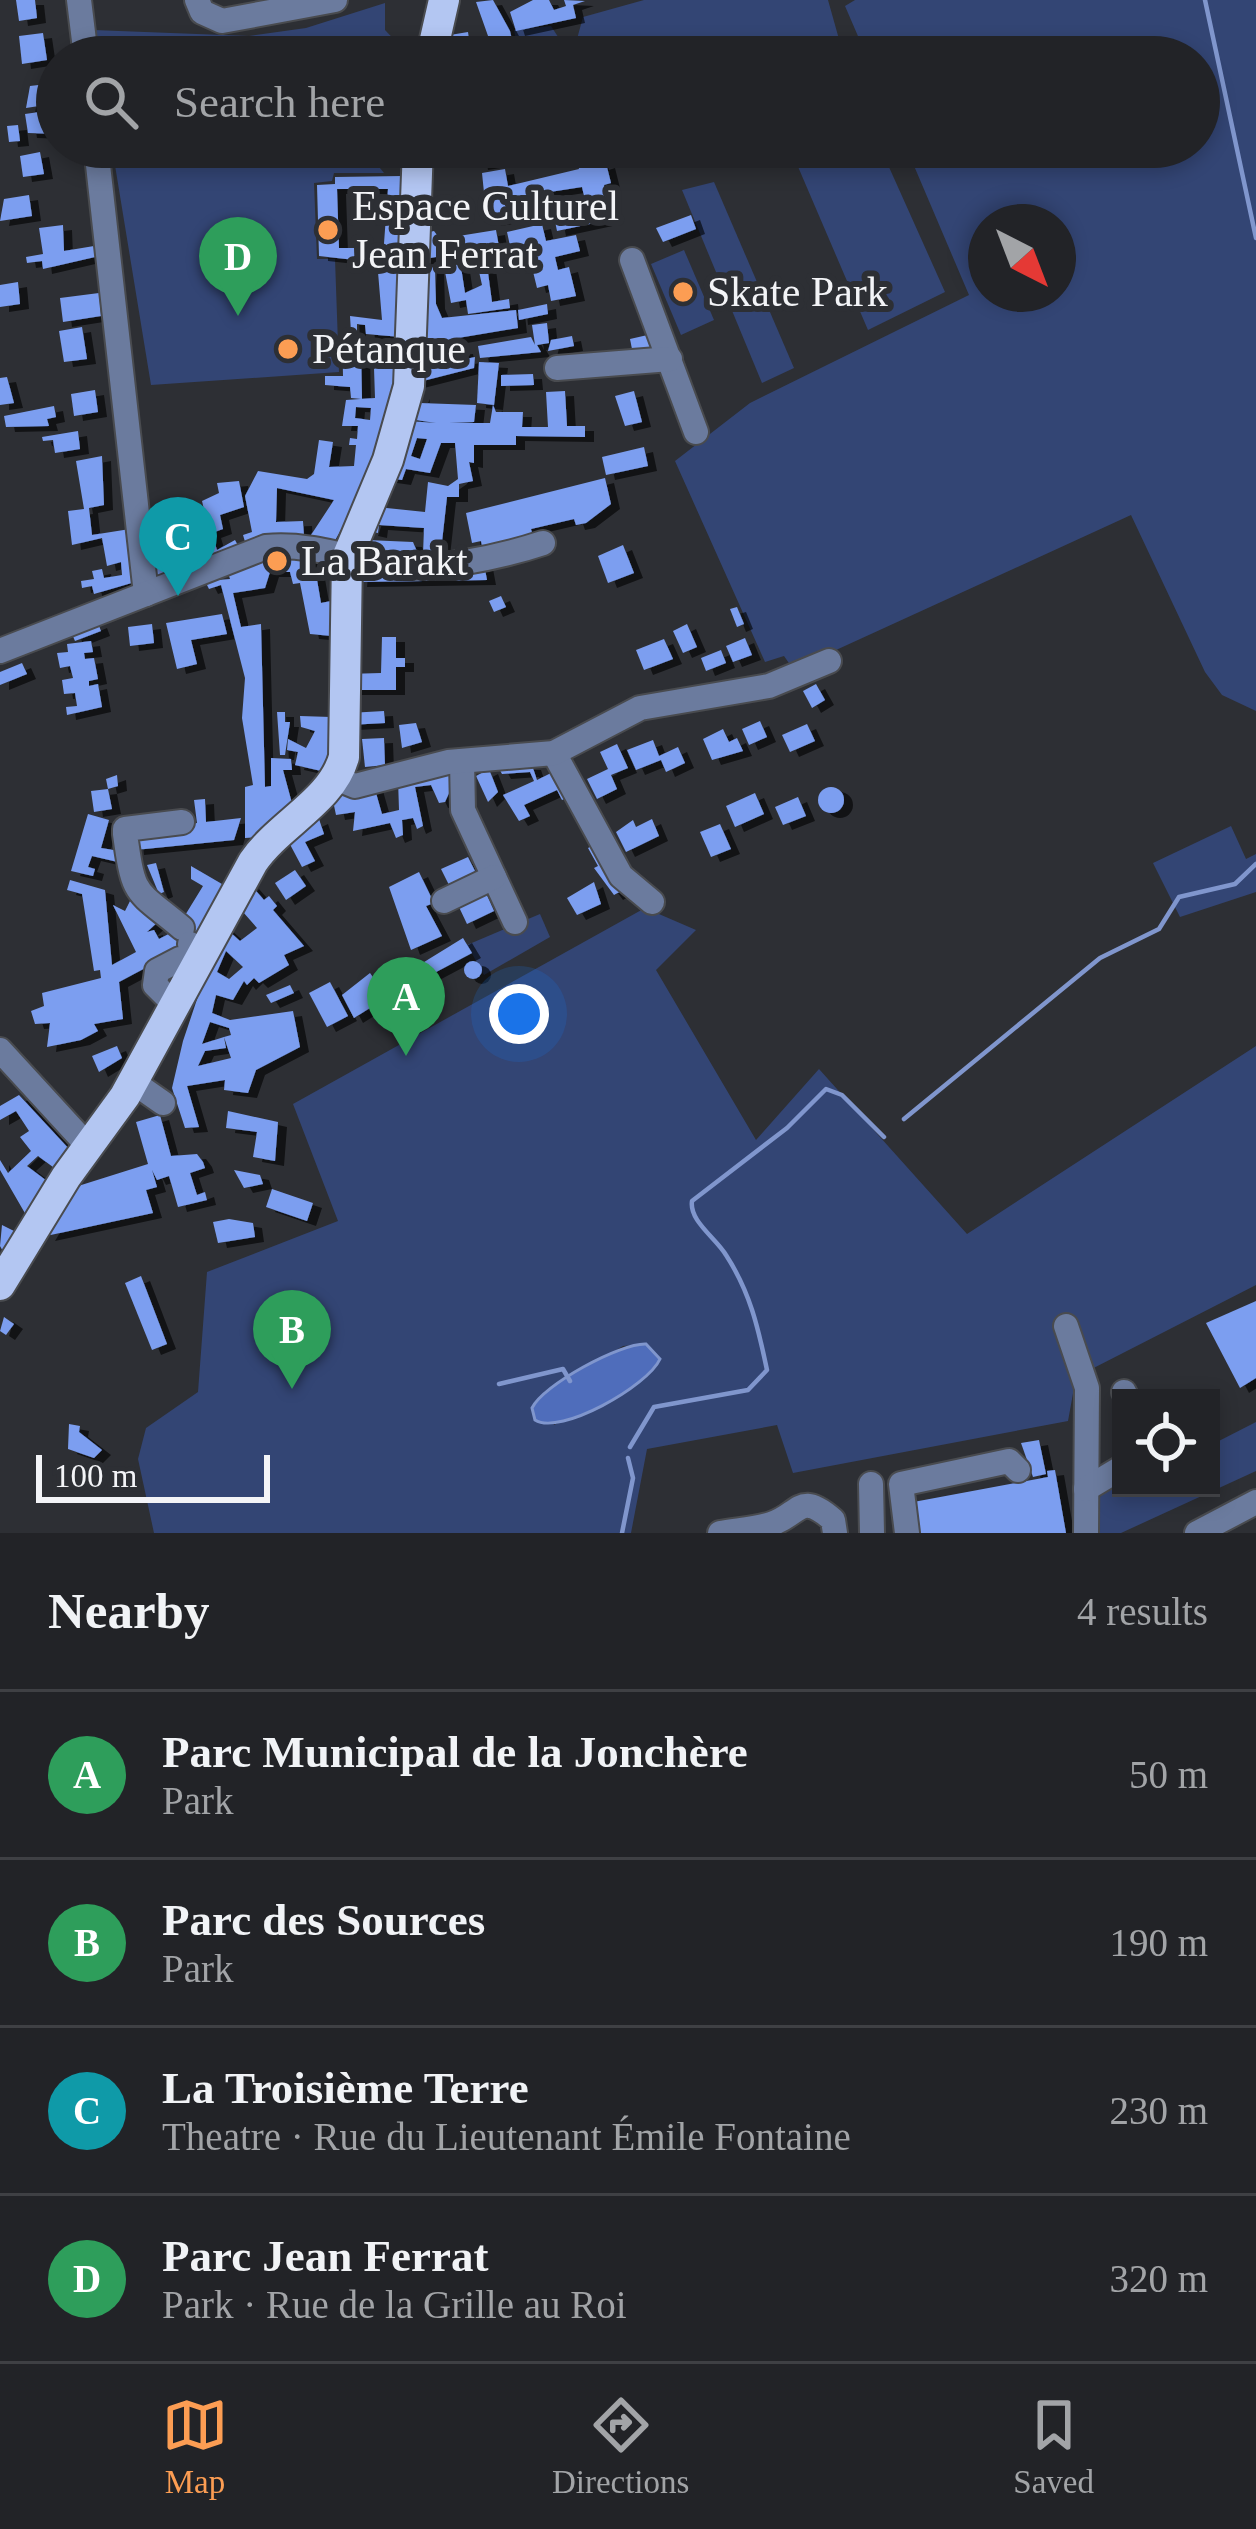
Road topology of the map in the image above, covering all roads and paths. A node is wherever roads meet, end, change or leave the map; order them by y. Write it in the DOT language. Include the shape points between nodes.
graph roads {
  1 [pos="79,0"];
  2 [pos="197,0"];
  3 [pos="335,0"];
  4 [pos="444,0"];
  5 [pos="83,36"];
  6 [pos="436,36"];
  7 [pos="98,168"];
  8 [pos="417,168"];
  9 [pos="632,260"];
  10 [pos="670,359"];
  11 [pos="557,368"];
  12 [pos="696,432"];
  13 [pos="543,542"];
  14 [pos="347,558"];
  15 [pos="146,594"];
  16 [pos="0,651"];
  17 [pos="829,661"];
  18 [pos="554,753"];
  19 [pos="462,761"];
  20 [pos="338,779"];
  21 [pos="182,822"];
  22 [pos="494,877"];
  23 [pos="444,901"];
  24 [pos="652,902"];
  25 [pos="515,922"];
  26 [pos="185,962"];
  27 [pos="0,1050"];
  28 [pos="133,1082"];
  29 [pos="163,1103"];
  30 [pos="88,1147"];
  31 [pos="0,1285"];
  32 [pos="1066,1326"];
  33 [pos="1018,1470"];
  34 [pos="1112,1473"];
  35 [pos="871,1484"];
  36 [pos="1086,1489"];
  37 [pos="1256,1502"];
  38 [pos="719,1533"];
  39 [pos="835,1533"];
  40 [pos="872,1533"];
  41 [pos="907,1533"];
  42 [pos="1086,1533"];
  43 [pos="1197,1533"];
  1 -- 5 [label="street"];
  2 -- 3 [label="street" via="202,12 223,21"];
  4 -- 6 [label="main road"];
  7 -- 15 [label="street"];
  8 -- 14 [label="main road" via="409,386"];
  9 -- 10 [label="street"];
  10 -- 11 [label="street"];
  10 -- 12 [label="street"];
  13 -- 14 [label="street" via="491,559 382,565"];
  14 -- 15 [label="street" via="305,545 266,547"];
  14 -- 20 [label="main road"];
  15 -- 16 [label="street"];
  17 -- 18 [label="street" via="769,686 640,708"];
  18 -- 19 [label="street"];
  18 -- 24 [label="street" via="621,876"];
  19 -- 20 [label="street" via="355,786"];
  19 -- 22 [label="street" via="464,810"];
  20 -- 26 [label="main road" via="264,845"];
  21 -- 26 [label="street" via="125,834 132,884"];
  22 -- 23 [label="street"];
  22 -- 25 [label="street"];
  26 -- 28 [label="main road"];
  27 -- 30 [label="street"];
  28 -- 29 [label="street"];
  28 -- 30 [label="main road"];
  30 -- 31 [label="main road"];
  32 -- 36 [label="street" via="1087,1388"];
  33 -- 41 [label="street" via="1010,1461 902,1484"];
  34 -- 36 [label="street"];
  35 -- 40 [label="street"];
  36 -- 42 [label="street"];
  37 -- 43 [label="street"];
  38 -- 39 [label="street" via="778,1523 809,1505 833,1520"];
}
